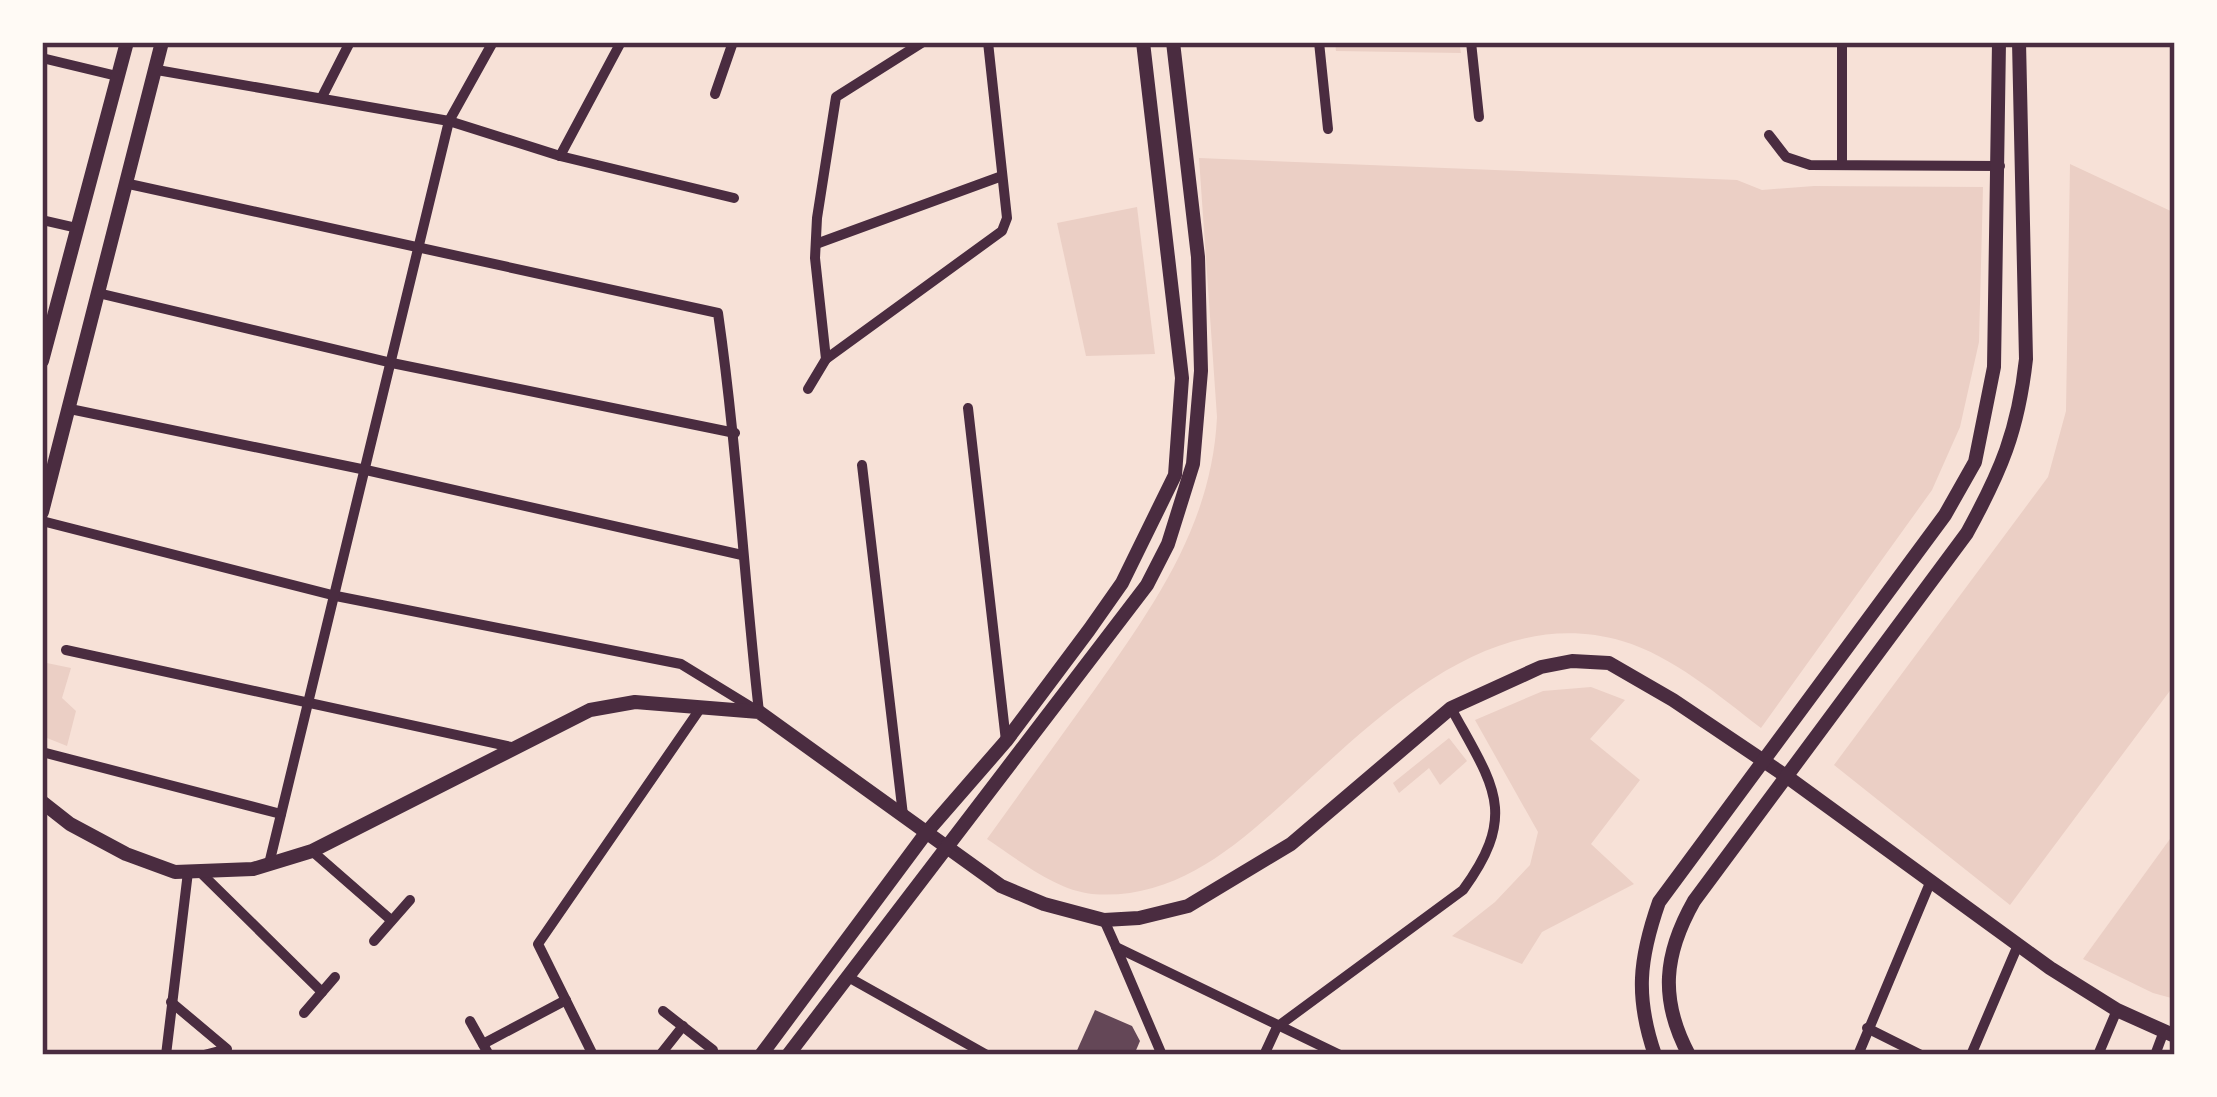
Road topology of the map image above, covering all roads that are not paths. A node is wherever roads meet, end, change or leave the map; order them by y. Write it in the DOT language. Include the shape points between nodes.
graph roads {
  1 [pos="127,42"];
  2 [pos="162,42"];
  3 [pos="350,42"];
  4 [pos="493,42"];
  5 [pos="621,42"];
  6 [pos="733,42"];
  7 [pos="923,42"];
  8 [pos="988,42"];
  9 [pos="1143,42"];
  10 [pos="1173,42"];
  11 [pos="1319,42"];
  12 [pos="1471,42"];
  13 [pos="1842,42"];
  14 [pos="1999,42"];
  15 [pos="2019,42"];
  16 [pos="42,58"];
  17 [pos="157,70"];
  18 [pos="117,76"];
  19 [pos="715,94"];
  20 [pos="322,97"];
  21 [pos="1479,117"];
  22 [pos="449,121"];
  23 [pos="1328,129"];
  24 [pos="1769,135"];
  25 [pos="560,156"];
  26 [pos="1842,163"];
  27 [pos="2000,166"];
  28 [pos="1002,176"];
  29 [pos="129,184"];
  30 [pos="734,198"];
  31 [pos="42,220"];
  32 [pos="77,228"];
  33 [pos="816,244"];
  34 [pos="419,246"];
  35 [pos="1198,257"];
  36 [pos="1168,263"];
  37 [pos="98,292"];
  38 [pos="826,359"];
  39 [pos="42,361"];
  40 [pos="392,362"];
  41 [pos="808,389"];
  42 [pos="968,408"];
  43 [pos="70,409"];
  44 [pos="735,433"];
  45 [pos="862,465"];
  46 [pos="366,470"];
  47 [pos="42,516"];
  48 [pos="742,555"];
  49 [pos="336,596"];
  50 [pos="66,650"];
  51 [pos="311,703"];
  52 [pos="702,706"];
  53 [pos="1451,708"];
  54 [pos="759,712"];
  55 [pos="1006,741"];
  56 [pos="516,748"];
  57 [pos="42,752"];
  58 [pos="1760,762"];
  59 [pos="1786,776"];
  60 [pos="42,802"];
  61 [pos="281,814"];
  62 [pos="903,815"];
  63 [pos="926,832"];
  64 [pos="944,847"];
  65 [pos="312,851"];
  66 [pos="269,864"];
  67 [pos="194,872"];
  68 [pos="1930,883"];
  69 [pos="410,900"];
  70 [pos="391,920"];
  71 [pos="1104,920"];
  72 [pos="374,941"];
  73 [pos="2018,945"];
  74 [pos="1116,947"];
  75 [pos="335,977"];
  76 [pos="848,977"];
  77 [pos="322,992"];
  78 [pos="566,1000"];
  79 [pos="171,1002"];
  80 [pos="2116,1010"];
  81 [pos="663,1011"];
  82 [pos="304,1013"];
  83 [pos="470,1021"];
  84 [pos="682,1026"];
  85 [pos="1277,1027"];
  86 [pos="1867,1028"];
  87 [pos="2169,1034"];
  88 [pos="486,1050"];
  89 [pos="713,1050"];
  90 [pos="166,1055"];
  91 [pos="205,1055"];
  92 [pos="593,1055"];
  93 [pos="660,1055"];
  94 [pos="760,1055"];
  95 [pos="788,1055"];
  96 [pos="987,1055"];
  97 [pos="1162,1055"];
  98 [pos="1264,1055"];
  99 [pos="1340,1055"];
  100 [pos="1655,1055"];
  101 [pos="1689,1055"];
  102 [pos="1858,1055"];
  103 [pos="1921,1055"];
  104 [pos="1971,1055"];
  105 [pos="2098,1055"];
  106 [pos="2155,1055"];
  1 -- 18 [label="street"];
  2 -- 17 [label="street"];
  3 -- 20 [label="street"];
  4 -- 22 [label="street"];
  5 -- 25 [label="street"];
  6 -- 19 [label="street"];
  7 -- 33 [label="street" via="836,97"];
  8 -- 28 [label="street"];
  9 -- 36 [label="street"];
  10 -- 35 [label="street"];
  11 -- 23 [label="street"];
  12 -- 21 [label="street"];
  13 -- 26 [label="street"];
  14 -- 27 [label="street"];
  15 -- 59 [label="street" via="2026,359 2003,468 1967,533"];
  16 -- 18 [label="street"];
  17 -- 20 [label="street"];
  17 -- 29 [label="street"];
  18 -- 32 [label="street"];
  20 -- 22 [label="street"];
  22 -- 25 [label="street"];
  22 -- 34 [label="street"];
  24 -- 26 [label="street" via="1786,157"];
  25 -- 30 [label="street"];
  26 -- 27 [label="street"];
  27 -- 58 [label="street" via="1994,367 1975,462 1945,515"];
  28 -- 33 [label="street"];
  28 -- 38 [label="street" via="1002,231"];
  29 -- 34 [label="street"];
  29 -- 37 [label="street"];
  31 -- 32 [label="street"];
  32 -- 39 [label="street"];
  33 -- 38 [label="street"];
  34 -- 40 [label="street"];
  34 -- 44 [label="street" via="718,313"];
  35 -- 36 [label="street"];
  35 -- 64 [label="street" via="1199,411 1193,464 1168,544 1147,585"];
  36 -- 55 [label="street" via="1183,378 1175,475 1122,583"];
  37 -- 40 [label="street"];
  37 -- 43 [label="street"];
  38 -- 41 [label="street"];
  40 -- 44 [label="street"];
  40 -- 46 [label="street"];
  42 -- 55 [label="street"];
  43 -- 46 [label="street"];
  43 -- 47 [label="street"];
  44 -- 48 [label="street"];
  45 -- 62 [label="street"];
  46 -- 48 [label="street"];
  46 -- 49 [label="street"];
  47 -- 49 [label="street"];
  48 -- 54 [label="street"];
  49 -- 51 [label="street"];
  49 -- 54 [label="street" via="681,664"];
  50 -- 51 [label="street"];
  51 -- 56 [label="street"];
  51 -- 61 [label="street"];
  52 -- 54 [label="street"];
  52 -- 56 [label="street" via="635,702 590,710"];
  52 -- 78 [label="street" via="538,944"];
  53 -- 58 [label="street" via="1540,667 1609,663"];
  53 -- 71 [label="street" via="1291,844 1228,884 1188,906"];
  53 -- 85 [label="street" via="1490,779 1495,836 1484,862 1462,890"];
  54 -- 62 [label="street"];
  55 -- 63 [label="street"];
  56 -- 65 [label="street"];
  57 -- 61 [label="street"];
  58 -- 59 [label="street"];
  58 -- 100 [label="street" via="1659,902 1643,947 1640,990"];
  59 -- 68 [label="street"];
  59 -- 101 [label="street" via="1676,934 1671,1016"];
  60 -- 67 [label="street" via="126,854"];
  61 -- 66 [label="street"];
  62 -- 63 [label="street"];
  63 -- 64 [label="street"];
  63 -- 94 [label="street"];
  64 -- 71 [label="street" via="1001,886"];
  64 -- 76 [label="street"];
  65 -- 66 [label="street"];
  65 -- 70 [label="street"];
  66 -- 67 [label="street"];
  67 -- 77 [label="street"];
  67 -- 79 [label="street"];
  68 -- 73 [label="street"];
  68 -- 86 [label="street"];
  69 -- 70 [label="street"];
  70 -- 72 [label="street"];
  71 -- 74 [label="street"];
  73 -- 80 [label="street"];
  73 -- 104 [label="street"];
  74 -- 85 [label="street"];
  74 -- 97 [label="street"];
  75 -- 77 [label="street"];
  76 -- 95 [label="street"];
  76 -- 96 [label="street"];
  77 -- 82 [label="street"];
  78 -- 88 [label="street"];
  78 -- 92 [label="street"];
  79 -- 90 [label="street"];
  79 -- 91 [label="street" via="227,1049"];
  80 -- 87 [label="street"];
  80 -- 105 [label="street"];
  81 -- 84 [label="street"];
  83 -- 88 [label="street"];
  84 -- 89 [label="street"];
  84 -- 93 [label="street"];
  85 -- 98 [label="street"];
  85 -- 99 [label="street"];
  86 -- 102 [label="street"];
  86 -- 103 [label="street"];
  87 -- 106 [label="street"];
}
